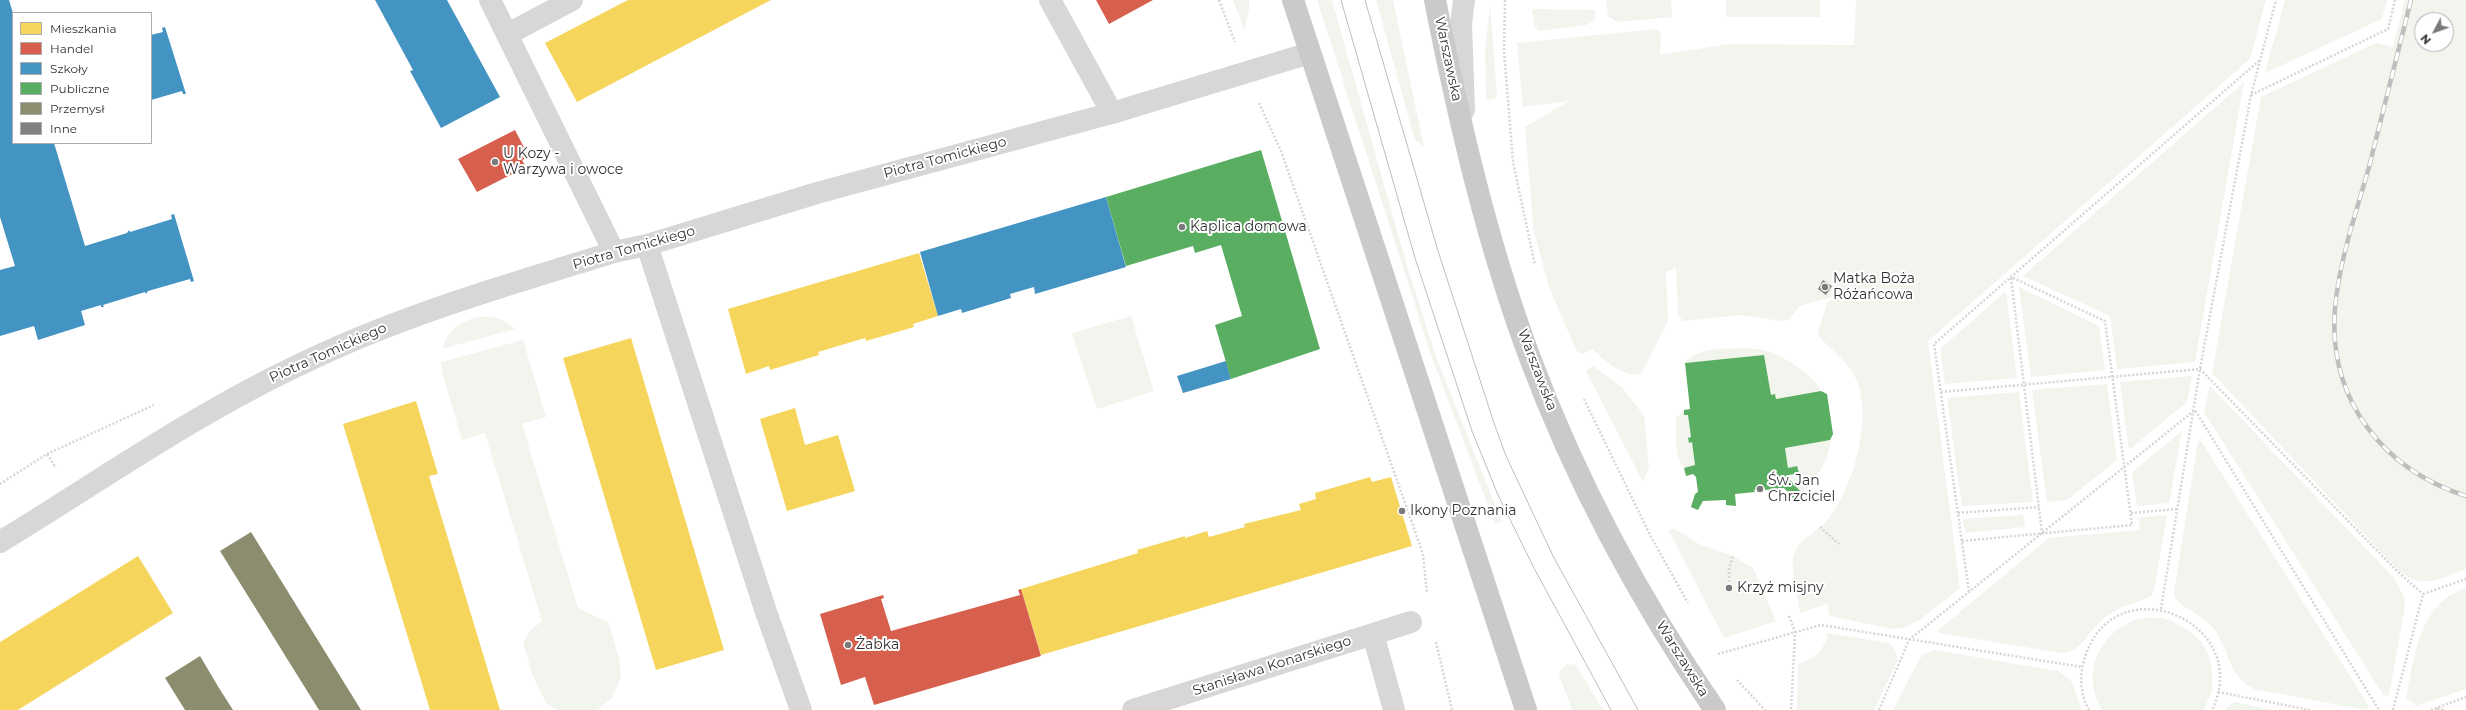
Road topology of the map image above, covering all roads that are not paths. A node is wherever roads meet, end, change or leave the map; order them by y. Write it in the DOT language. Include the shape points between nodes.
graph roads {
  1 [pos="490,0"];
  2 [pos="572,0"];
  3 [pos="1050,0"];
  4 [pos="1292,0"];
  5 [pos="1435,0"];
  6 [pos="1464,0"];
  7 [pos="508,34"];
  8 [pos="1310,53"];
  9 [pos="1112,113"];
  10 [pos="1465,137"];
  11 [pos="647,245"];
  12 [pos="614,252"];
  13 [pos="0,542"];
  14 [pos="1412,622"];
  15 [pos="1373,634"];
  16 [pos="801,710"];
  17 [pos="1133,710"];
  18 [pos="1394,710"];
  19 [pos="1526,710"];
  20 [pos="1715,710"];
  1 -- 7 [label="street"];
  2 -- 7 [label="street"];
  3 -- 9 [label="street"];
  4 -- 8 [label="main road"];
  5 -- 10 [label="main road, Warszawska"];
  6 -- 10 [label="street" via="1462,24"];
  7 -- 12 [label="street"];
  8 -- 9 [label="street, Piotra Tomickiego"];
  8 -- 19 [label="main road"];
  9 -- 11 [label="street, Piotra Tomickiego" via="817,193"];
  10 -- 20 [label="main road, Warszawska" via="1507,289 1530,359 1566,442 1640,590 1683,664"];
  11 -- 12 [label="street, Piotra Tomickiego"];
  11 -- 16 [label="street" via="766,612"];
  12 -- 13 [label="street, Piotra Tomickiego" via="410,317 301,363 227,401"];
  14 -- 15 [label="street, Stanisława Konarskiego"];
  15 -- 17 [label="street, Stanisława Konarskiego"];
  15 -- 18 [label="street"];
}
